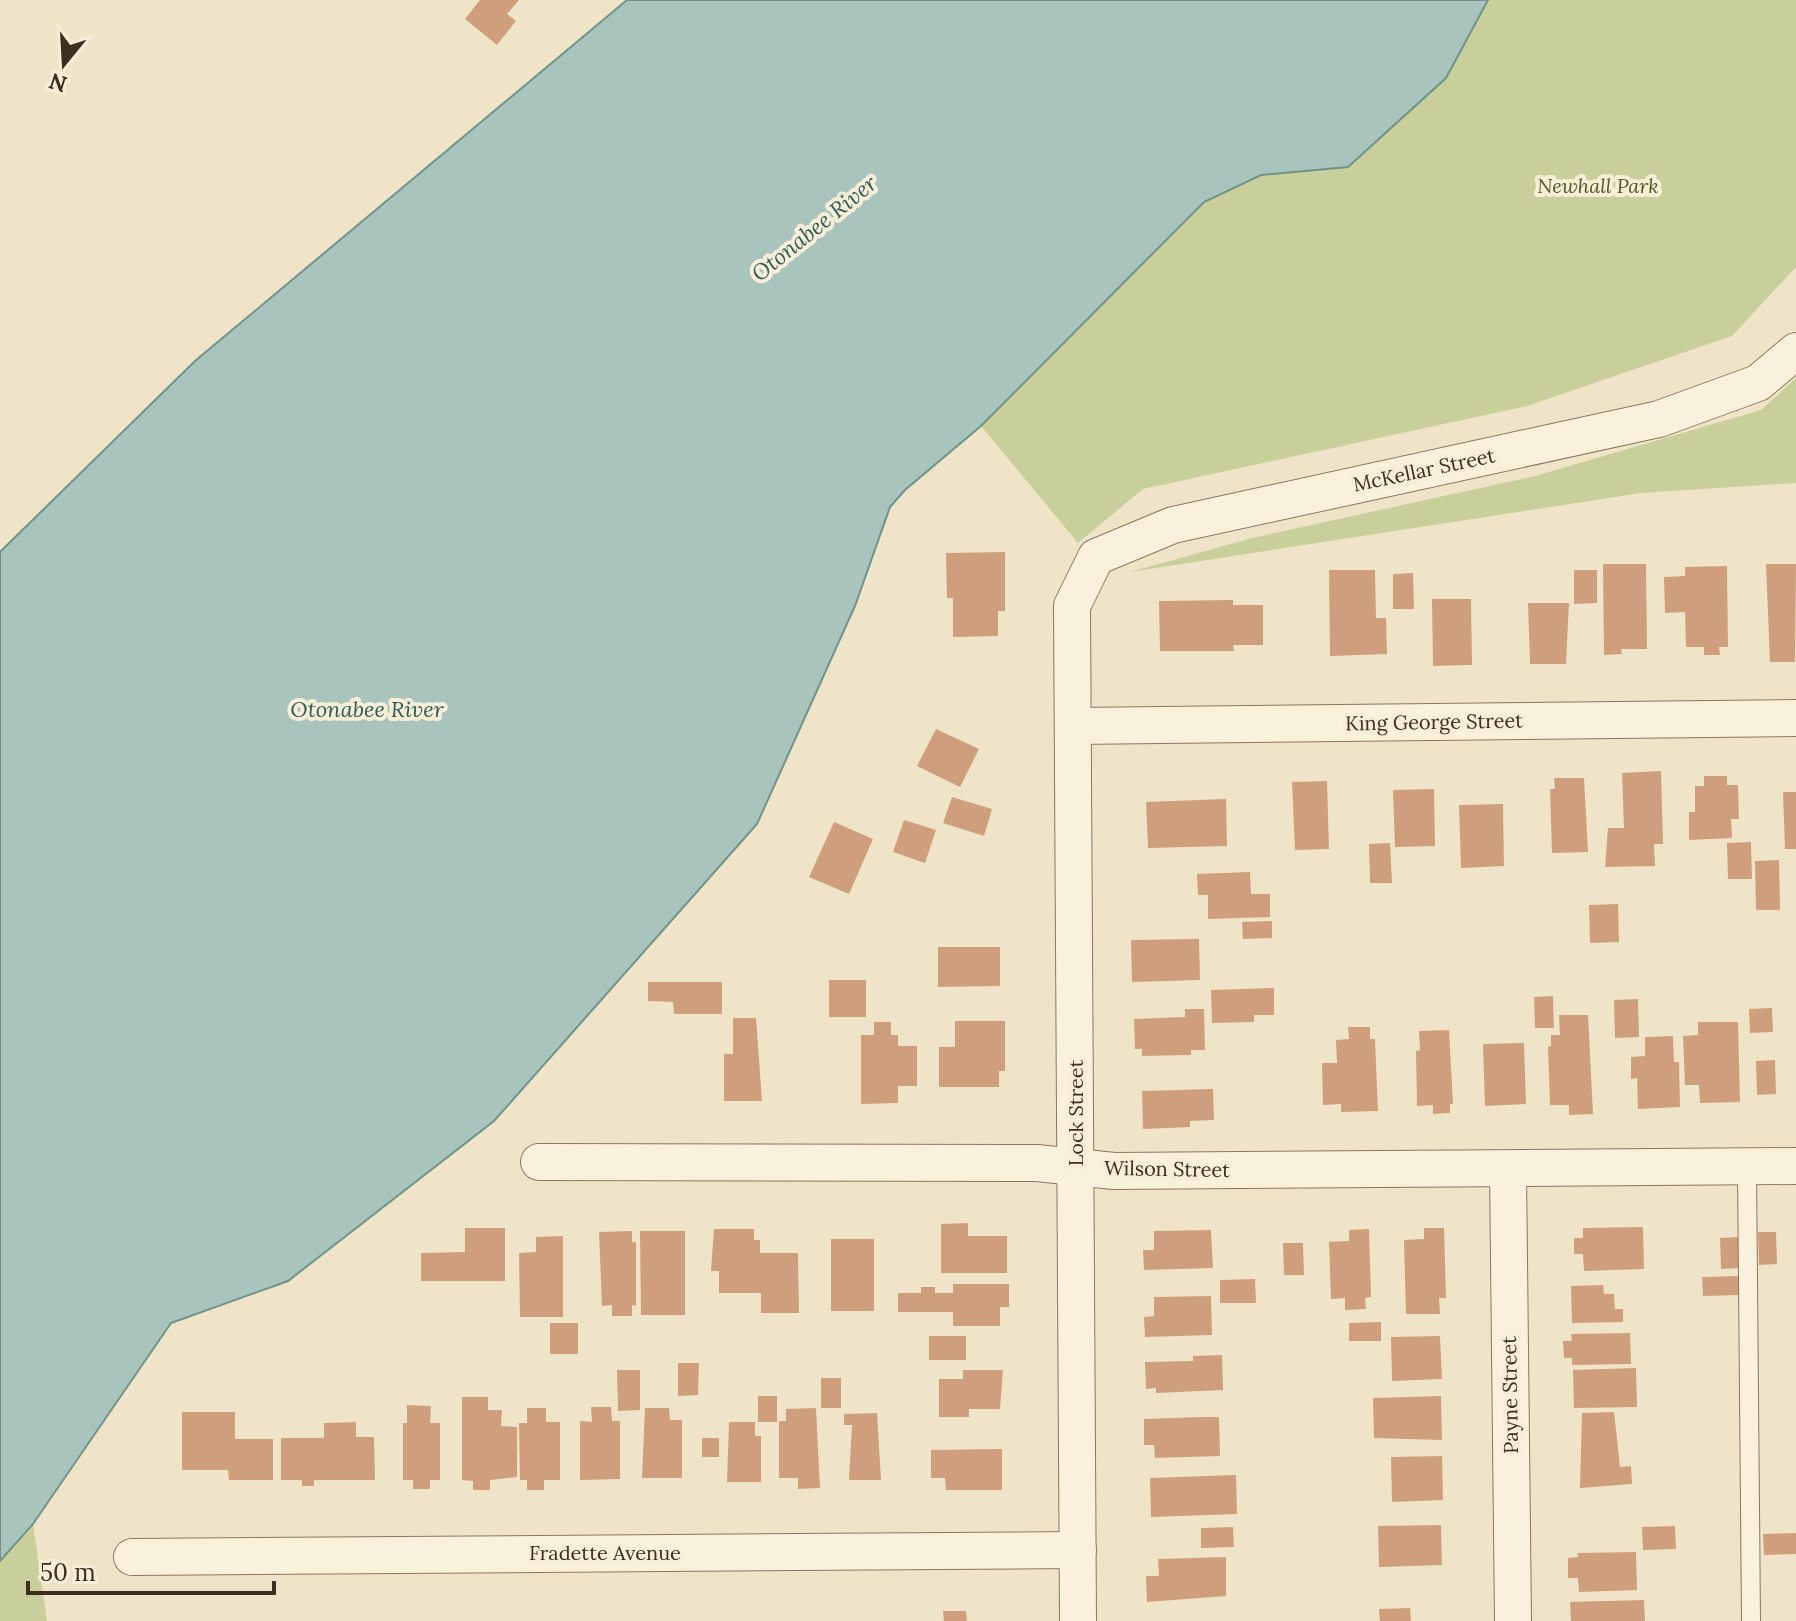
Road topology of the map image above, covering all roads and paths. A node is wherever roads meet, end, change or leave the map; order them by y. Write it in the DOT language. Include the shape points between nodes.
graph roads {
  1 [pos="1796,351"];
  2 [pos="1072,606"];
  3 [pos="1796,718"];
  4 [pos="1073,726"];
  5 [pos="539,1162"];
  6 [pos="1747,1166"];
  7 [pos="1796,1166"];
  8 [pos="1076,1167"];
  9 [pos="1508,1169"];
  10 [pos="1078,1550"];
  11 [pos="132,1557"];
  12 [pos="1078,1621"];
  13 [pos="1513,1621"];
  14 [pos="1751,1621"];
  1 -- 2 [label="street, McKellar Street" via="1758,383 1659,419 1173,525 1096,557"];
  2 -- 4 [label="street, Lock Street"];
  3 -- 4 [label="street, King George Street"];
  4 -- 8 [label="street, Lock Street"];
  5 -- 8 [label="street, Wilson Street"];
  6 -- 7 [label="street, Wilson Street"];
  6 -- 9 [label="street, Wilson Street"];
  6 -- 14 [label="lane"];
  8 -- 9 [label="street, Wilson Street"];
  8 -- 10 [label="street, Lock Street"];
  9 -- 13 [label="street, Payne Street"];
  10 -- 11 [label="street, Fradette Avenue"];
  10 -- 12 [label="street, Lock Street"];
}
